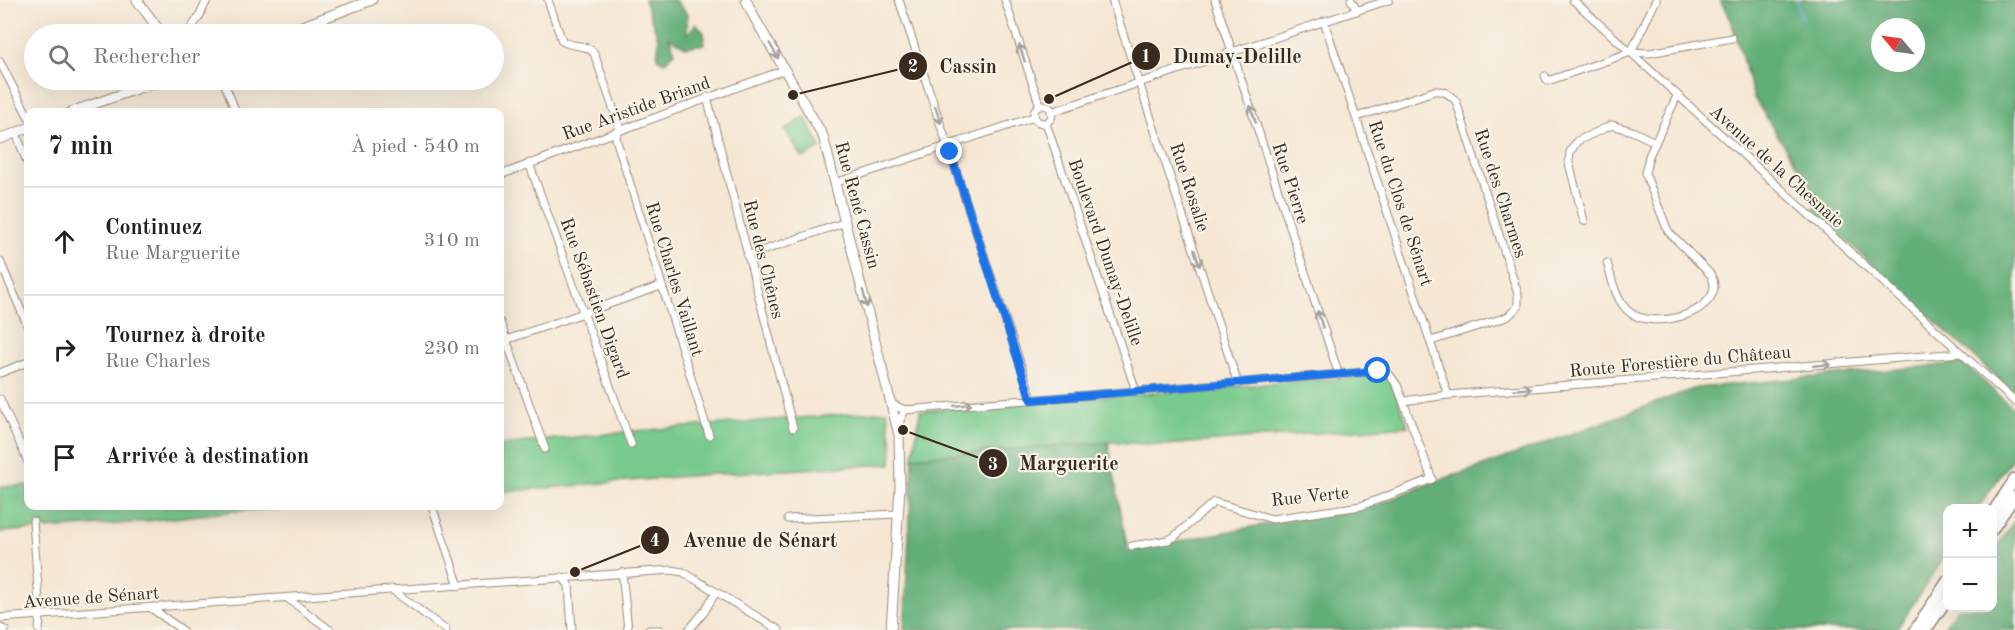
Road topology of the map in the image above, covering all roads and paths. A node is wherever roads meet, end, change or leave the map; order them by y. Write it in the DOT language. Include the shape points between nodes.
graph roads {
  1 [pos="137,0"];
  2 [pos="207,0"];
  3 [pos="372,0"];
  4 [pos="548,0"];
  5 [pos="746,0"];
  6 [pos="900,0"];
  7 [pos="1005,0"];
  8 [pos="1112,0"];
  9 [pos="1215,0"];
  10 [pos="1351,0"];
  11 [pos="1389,0"];
  12 [pos="1573,0"];
  13 [pos="1656,0"];
  14 [pos="1358,11"];
  15 [pos="1324,21"];
  16 [pos="155,24"];
  17 [pos="194,24"];
  18 [pos="308,24"];
  19 [pos="1732,38"];
  20 [pos="1232,51"];
  21 [pos="1631,52"];
  22 [pos="0,62"];
  23 [pos="784,70"];
  24 [pos="1545,76"];
  25 [pos="1140,83"];
  26 [pos="134,90"];
  27 [pos="227,90"];
  28 [pos="1677,96"];
  29 [pos="707,97"];
  30 [pos="1040,106"];
  31 [pos="24,108"];
  32 [pos="82,108"];
  33 [pos="234,108"];
  34 [pos="1051,112"];
  35 [pos="1034,117"];
  36 [pos="1357,117"];
  37 [pos="1046,123"];
  38 [pos="24,130"];
  39 [pos="617,132"];
  40 [pos="16,133"];
  41 [pos="0,140"];
  42 [pos="1655,142"];
  43 [pos="948,147"];
  44 [pos="24,154"];
  45 [pos="529,163"];
  46 [pos="504,173"];
  47 [pos="835,183"];
  48 [pos="1584,220"];
  49 [pos="846,222"];
  50 [pos="747,256"];
  51 [pos="0,261"];
  52 [pos="1607,263"];
  53 [pos="661,286"];
  54 [pos="585,313"];
  55 [pos="24,318"];
  56 [pos="504,341"];
  57 [pos="1431,341"];
  58 [pos="504,344"];
  59 [pos="1961,353"];
  60 [pos="24,364"];
  61 [pos="0,373"];
  62 [pos="1339,375"];
  63 [pos="1238,384"];
  64 [pos="1134,391"];
  65 [pos="1448,395"];
  66 [pos="0,399"];
  67 [pos="1031,400"];
  68 [pos="1403,401"];
  69 [pos="2015,402"];
  70 [pos="891,404"];
  71 [pos="905,410"];
  72 [pos="793,428"];
  73 [pos="709,435"];
  74 [pos="899,435"];
  75 [pos="632,444"];
  76 [pos="545,448"];
  77 [pos="24,453"];
  78 [pos="2015,479"];
  79 [pos="2015,496"];
  80 [pos="1997,506"];
  81 [pos="433,510"];
  82 [pos="898,514"];
  83 [pos="788,519"];
  84 [pos="33,521"];
  85 [pos="1997,523"];
  86 [pos="1131,546"];
  87 [pos="622,572"];
  88 [pos="561,577"];
  89 [pos="459,586"];
  90 [pos="1943,586"];
  91 [pos="391,589"];
  92 [pos="716,592"];
  93 [pos="287,598"];
  94 [pos="1943,604"];
  95 [pos="151,608"];
  96 [pos="40,616"];
  97 [pos="0,618"];
  98 [pos="0,628"];
  99 [pos="5,630"];
  100 [pos="39,630"];
  101 [pos="182,630"];
  102 [pos="330,630"];
  103 [pos="447,630"];
  104 [pos="572,630"];
  105 [pos="628,630"];
  106 [pos="649,630"];
  107 [pos="660,630"];
  108 [pos="689,630"];
  109 [pos="779,630"];
  110 [pos="891,630"];
  111 [pos="1915,630"];
  112 [pos="1926,630"];
  1 -- 16 [label="main road"];
  2 -- 17 [label="street"];
  3 -- 18 [label="main road"];
  4 -- 39 [label="street, Rue Charles Vaillant" via="562,41 588,46 594,53 619,125"];
  5 -- 23 [label="main road, Rue René Cassin, one-way"];
  6 -- 43 [label="street, one-way"];
  30 -- 7 [label="street, one-way"];
  8 -- 25 [label="street, Rue Rosalie"];
  9 -- 20 [label="street, Rue Pierre"];
  10 -- 14 [label="street"];
  11 -- 14 [label="street"];
  12 -- 21 [label="street, Avenue de la Chesnaie"];
  13 -- 21 [label="street"];
  14 -- 15 [label="street"];
  15 -- 20 [label="street"];
  15 -- 36 [label="street, Rue du Clos de Sénart"];
  19 -- 21 [label="street" via="1648,53"];
  20 -- 25 [label="street"];
  62 -- 20 [label="street, Rue Pierre, one-way"];
  21 -- 24 [label="street" via="1548,81"];
  21 -- 28 [label="street, Avenue de la Chesnaie"];
  22 -- 31 [label="street"];
  23 -- 29 [label="street, Rue Aristide Briand"];
  23 -- 47 [label="main road, Rue René Cassin" via="823,136"];
  25 -- 34 [label="street"];
  25 -- 63 [label="street, Rue Rosalie, one-way"];
  26 -- 32 [label="main road"];
  27 -- 33 [label="street"];
  28 -- 42 [label="street"];
  28 -- 59 [label="street, Avenue de la Chesnaie"];
  29 -- 39 [label="street, Rue Aristide Briand"];
  29 -- 50 [label="street, Rue des Chênes"];
  30 -- 34 [label="street"];
  30 -- 35 [label="street"];
  34 -- 37 [label="street"];
  35 -- 37 [label="street"];
  35 -- 43 [label="street"];
  36 -- 57 [label="street, Rue du Clos de Sénart"];
  36 -- 57 [label="street, Rue des Charmes" via="1434,91 1441,90 1456,101 1518,294 1518,307 1507,317"];
  37 -- 64 [label="street, Boulevard Dumay-Delille"];
  38 -- 40 [label="main road"];
  39 -- 45 [label="street, Rue Aristide Briand"];
  39 -- 53 [label="street, Rue Charles Vaillant"];
  40 -- 41 [label="main road"];
  40 -- 44 [label="street"];
  42 -- 48 [label="street" via="1612,125 1577,141 1569,163"];
  42 -- 52 [label="street" via="1645,173 1651,190 1668,231 1711,275 1714,292 1695,312 1655,321 1641,320 1621,302"];
  43 -- 47 [label="street"];
  43 -- 67 [label="street"];
  45 -- 46 [label="street, Rue Aristide Briand"];
  45 -- 54 [label="street, Rue Sébastien Digard"];
  47 -- 49 [label="main road, Rue René Cassin"];
  49 -- 50 [label="street"];
  49 -- 70 [label="main road, Rue René Cassin, one-way"];
  50 -- 72 [label="street, Rue des Chênes"];
  51 -- 55 [label="street"];
  53 -- 54 [label="street"];
  53 -- 73 [label="street, Rue Charles Vaillant"];
  54 -- 56 [label="street"];
  54 -- 75 [label="street, Rue Sébastien Digard"];
  57 -- 65 [label="street, Rue du Clos de Sénart"];
  58 -- 76 [label="street"];
  65 -- 59 [label="street, Route Forestière du Château, one-way"];
  59 -- 69 [label="street, Avenue de la Chesnaie"];
  60 -- 61 [label="street"];
  62 -- 63 [label="street"];
  62 -- 68 [label="street" via="1378,371 1389,374"];
  63 -- 64 [label="street"];
  64 -- 67 [label="street"];
  65 -- 68 [label="street, Route Forestière du Château"];
  66 -- 77 [label="street"];
  71 -- 67 [label="street, one-way"];
  68 -- 86 [label="street, Rue Verte" via="1432,479 1361,506 1272,519 1214,502 1174,537"];
  70 -- 71 [label="street"];
  70 -- 74 [label="main road, Rue René Cassin"];
  71 -- 74 [label="street"];
  74 -- 82 [label="main road, Rue René Cassin"];
  78 -- 80 [label="main road"];
  79 -- 85 [label="main road"];
  81 -- 89 [label="street"];
  82 -- 83 [label="street"];
  82 -- 110 [label="main road, Rue René Cassin"];
  84 -- 96 [label="street"];
  87 -- 88 [label="street, Avenue de Sénart"];
  87 -- 92 [label="street, Avenue de Sénart" via="683,572"];
  87 -- 105 [label="street"];
  88 -- 89 [label="street, Avenue de Sénart"];
  88 -- 104 [label="street" via="569,585"];
  89 -- 91 [label="street, Avenue de Sénart"];
  90 -- 111 [label="main road"];
  91 -- 93 [label="street, Avenue de Sénart"];
  91 -- 103 [label="street"];
  92 -- 108 [label="street"];
  92 -- 109 [label="street, Avenue de Sénart"];
  93 -- 95 [label="street, Avenue de Sénart"];
  93 -- 102 [label="street"];
  94 -- 112 [label="main road"];
  95 -- 96 [label="street, Avenue de Sénart"];
  95 -- 101 [label="street"];
  96 -- 97 [label="street, Avenue de Sénart"];
  96 -- 100 [label="street"];
  98 -- 99 [label="street"];
  106 -- 107 [label="street"];
}
